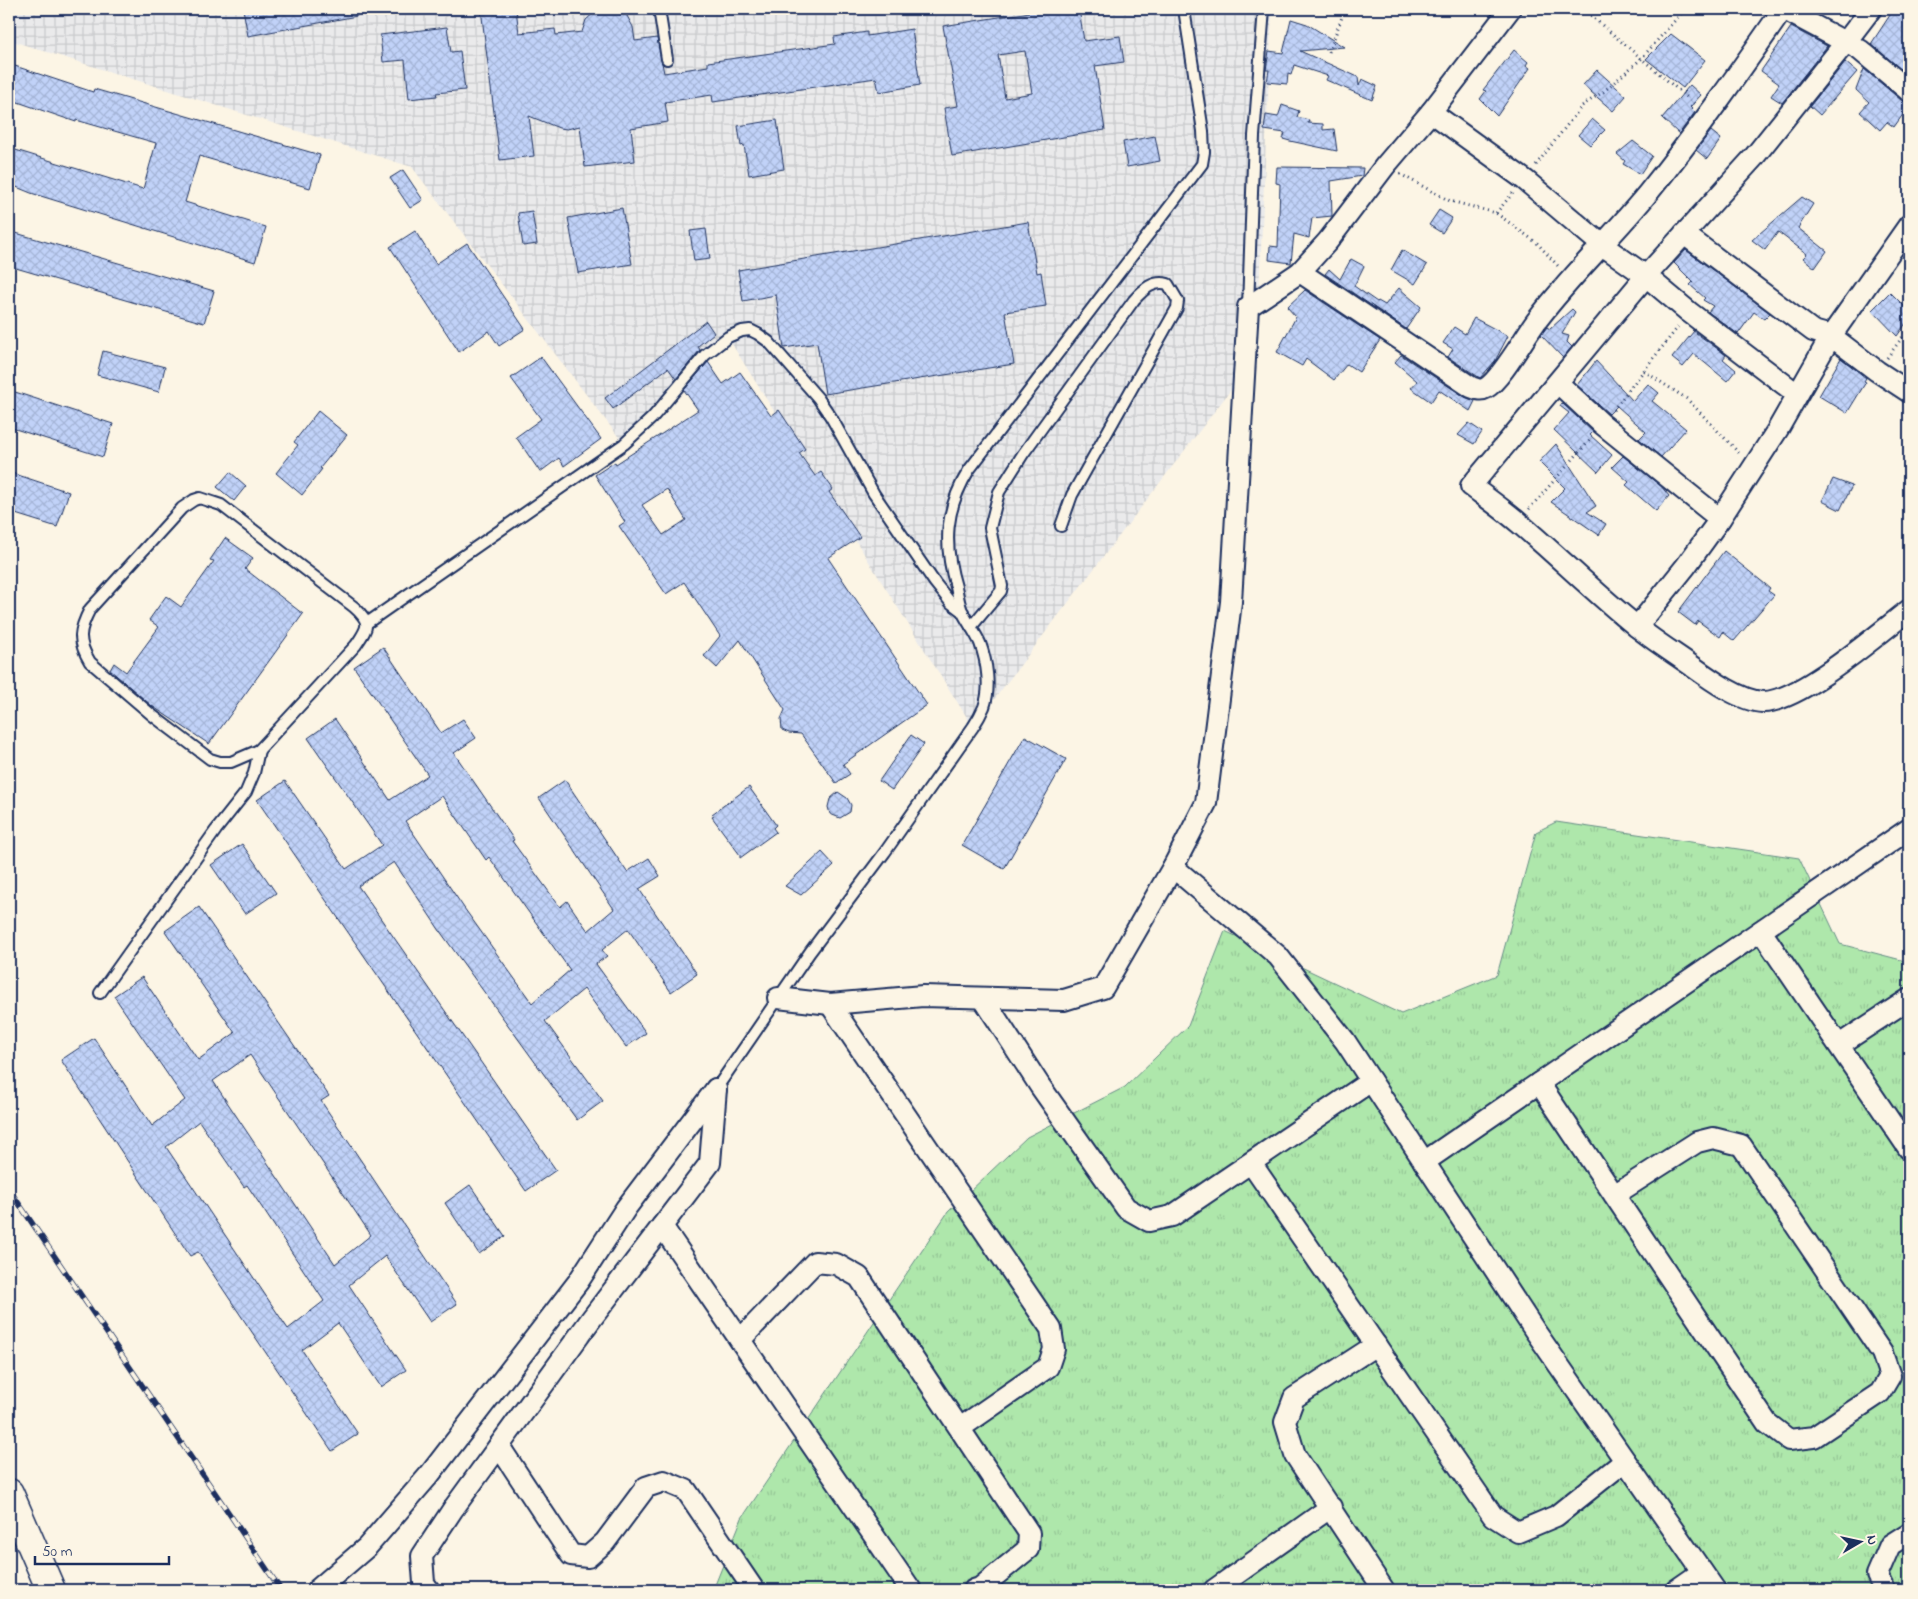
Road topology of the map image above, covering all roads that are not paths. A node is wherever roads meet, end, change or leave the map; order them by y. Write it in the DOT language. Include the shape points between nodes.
graph roads {
  1 [pos="658,9"];
  2 [pos="1184,9"];
  3 [pos="1264,9"];
  4 [pos="1510,9"];
  5 [pos="1870,9"];
  6 [pos="1790,10"];
  7 [pos="1846,43"];
  8 [pos="667,59"];
  9 [pos="1909,91"];
  10 [pos="1431,112"];
  11 [pos="1909,225"];
  12 [pos="1684,234"];
  13 [pos="1602,245"];
  14 [pos="1300,272"];
  15 [pos="1646,276"];
  16 [pos="1248,307"];
  17 [pos="1831,336"];
  18 [pos="1558,383"];
  19 [pos="1909,392"];
  20 [pos="1797,394"];
  21 [pos="1720,519"];
  22 [pos="1061,526"];
  23 [pos="1909,610"];
  24 [pos="963,612"];
  25 [pos="367,624"];
  26 [pos="971,627"];
  27 [pos="1637,627"];
  28 [pos="258,750"];
  29 [pos="1909,829"];
  30 [pos="1173,867"];
  31 [pos="1761,931"];
  32 [pos="100,993"];
  33 [pos="778,998"];
  34 [pos="983,998"];
  35 [pos="1909,999"];
  36 [pos="830,1004"];
  37 [pos="1839,1045"];
  38 [pos="1371,1080"];
  39 [pos="1539,1083"];
  40 [pos="716,1089"];
  41 [pos="1909,1149"];
  42 [pos="1424,1162"];
  43 [pos="1251,1163"];
  44 [pos="1614,1195"];
  45 [pos="662,1226"];
  46 [pos="740,1340"];
  47 [pos="1376,1345"];
  48 [pos="960,1428"];
  49 [pos="498,1446"];
  50 [pos="1625,1461"];
  51 [pos="9,1494"];
  52 [pos="1331,1507"];
  53 [pos="1909,1533"];
  54 [pos="1702,1572"];
  55 [pos="320,1588"];
  56 [pos="51,1590"];
  57 [pos="429,1590"];
  58 [pos="754,1590"];
  59 [pos="911,1590"];
  60 [pos="974,1590"];
  61 [pos="1214,1590"];
  62 [pos="1384,1590"];
  63 [pos="1676,1590"];
  64 [pos="1715,1590"];
  65 [pos="1884,1590"];
  1 -- 8 [label="lane"];
  2 -- 24 [label="lane" via="1203,131 1202,164 960,485 949,517 948,535 950,566"];
  3 -- 16 [label="lane" via="1254,136"];
  4 -- 10 [label="street"];
  5 -- 7 [label="street"];
  6 -- 7 [label="street"];
  6 -- 13 [label="street" via="1647,194"];
  7 -- 9 [label="street" via="1860,50"];
  7 -- 12 [label="street" via="1754,157"];
  10 -- 13 [label="street" via="1525,180"];
  10 -- 14 [label="street"];
  11 -- 17 [label="street"];
  12 -- 15 [label="street"];
  12 -- 17 [label="street" via="1813,331"];
  13 -- 14 [label="street" via="1538,319 1492,382 1479,390"];
  13 -- 15 [label="street"];
  14 -- 16 [label="street"];
  15 -- 18 [label="street"];
  15 -- 20 [label="street"];
  16 -- 30 [label="street" via="1230,602 1206,804"];
  17 -- 19 [label="street"];
  17 -- 20 [label="street"];
  18 -- 21 [label="street" via="1602,424"];
  18 -- 27 [label="street" via="1471,486 1518,522"];
  20 -- 21 [label="street"];
  21 -- 27 [label="street"];
  22 -- 26 [label="lane" via="1072,495 1177,308 1178,301 1168,284 1153,284 1134,300 999,492 990,528 1002,591"];
  23 -- 27 [label="street" via="1820,677 1781,698 1762,702 1731,692"];
  24 -- 25 [label="lane" via="935,583 874,494 818,398 769,342 750,330 728,338 705,355 652,418 624,444"];
  24 -- 26 [label="lane"];
  25 -- 28 [label="lane" via="356,645"];
  25 -- 28 [label="lane" via="364,616 221,505 200,498 182,508 90,609 81,628 84,652 90,662 152,715 210,759 231,762"];
  26 -- 33 [label="lane" via="980,644 988,688 977,720"];
  28 -- 32 [label="lane" via="246,792"];
  29 -- 31 [label="street"];
  30 -- 34 [label="street" via="1103,988 1064,1000"];
  30 -- 38 [label="street" via="1278,956"];
  31 -- 37 [label="street"];
  31 -- 39 [label="street"];
  33 -- 36 [label="street"];
  33 -- 40 [label="lane"];
  34 -- 36 [label="street" via="923,996"];
  34 -- 43 [label="street" via="1126,1208 1149,1221 1172,1216"];
  35 -- 37 [label="street"];
  36 -- 48 [label="street" via="1051,1329 1054,1350 1048,1367"];
  37 -- 41 [label="street"];
  38 -- 42 [label="street"];
  38 -- 43 [label="street"];
  39 -- 42 [label="street"];
  39 -- 44 [label="street"];
  40 -- 45 [label="street" via="710,1163"];
  40 -- 55 [label="street" via="626,1208 578,1282 430,1474 367,1547"];
  42 -- 50 [label="street"];
  43 -- 47 [label="street"];
  44 -- 44 [label="street" via="1767,1423 1789,1440 1814,1437 1880,1393 1890,1376 1882,1353 1741,1145 1714,1138 1696,1142"];
  45 -- 46 [label="street"];
  45 -- 49 [label="street"];
  46 -- 48 [label="street" via="815,1262 836,1264 859,1277"];
  46 -- 59 [label="street"];
  47 -- 50 [label="street" via="1493,1516 1518,1532 1556,1516"];
  47 -- 52 [label="street" via="1294,1398 1285,1422 1295,1454"];
  48 -- 60 [label="street" via="1029,1533 1028,1549"];
  49 -- 57 [label="street" via="422,1556 424,1582"];
  49 -- 58 [label="street" via="571,1555 588,1557 605,1542 646,1487 664,1480 686,1490"];
  50 -- 54 [label="street"];
  51 -- 56 [label="street"];
  52 -- 61 [label="street"];
  52 -- 62 [label="street"];
  53 -- 65 [label="street" via="1890,1545 1877,1575"];
  54 -- 63 [label="street"];
  54 -- 64 [label="street"];
}
